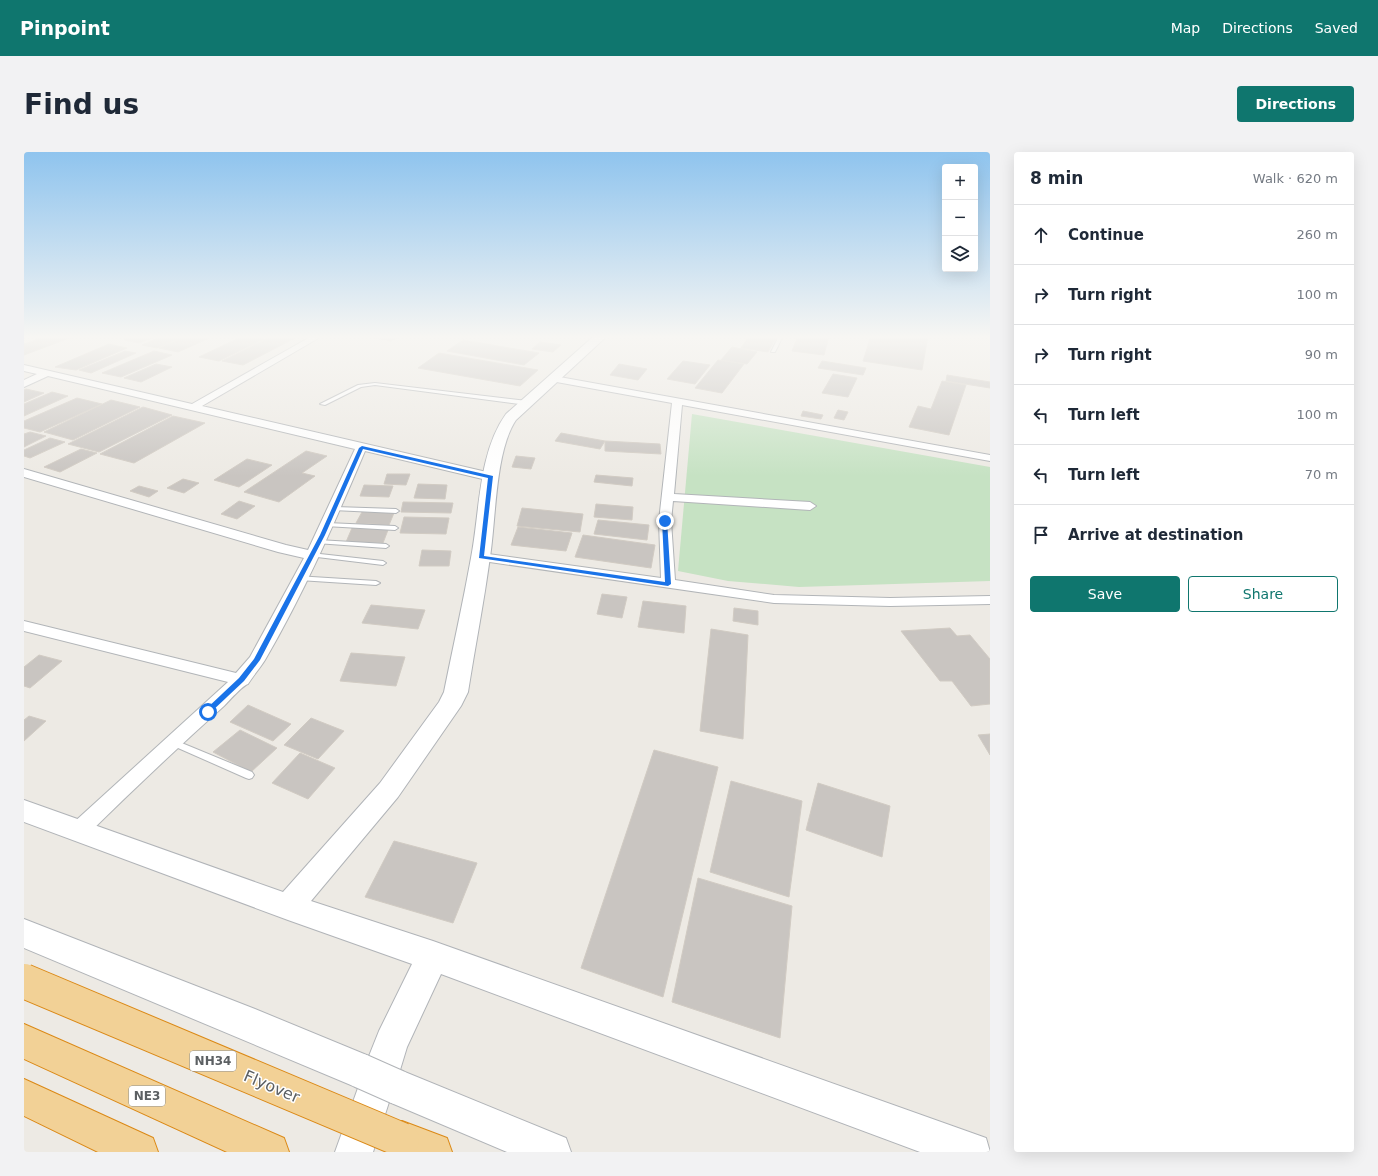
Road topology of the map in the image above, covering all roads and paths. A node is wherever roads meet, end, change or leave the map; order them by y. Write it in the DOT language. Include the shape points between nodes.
graph roads {
  1 [pos="86,383"];
  2 [pos="236,383"];
  3 [pos="550,383"];
  4 [pos="575,383"];
  5 [pos="677,400"];
  6 [pos="527,403"];
  7 [pos="323,404"];
  8 [pos="192,408"];
  9 [pos="362,448"];
  10 [pos="990,458"];
  11 [pos="30,475"];
  12 [pos="491,477"];
  13 [pos="24,485"];
  14 [pos="667,497"];
  15 [pos="810,506"];
  16 [pos="335,509"];
  17 [pos="396,510"];
  18 [pos="327,525"];
  19 [pos="395,528"];
  20 [pos="386,546"];
  21 [pos="315,548"];
  22 [pos="481,557"];
  23 [pos="383,563"];
  24 [pos="299,578"];
  25 [pos="376,583"];
  26 [pos="668,584"];
  27 [pos="990,600"];
  28 [pos="24,626"];
  29 [pos="242,680"];
  30 [pos="172,742"];
  31 [pos="249,775"];
  32 [pos="24,811"];
  33 [pos="79,830"];
  34 [pos="288,907"];
  35 [pos="24,932"];
  36 [pos="433,956"];
  37 [pos="24,981"];
  38 [pos="24,1041"];
  39 [pos="24,1097"];
  40 [pos="418,1146"];
  41 [pos="138,1152"];
  42 [pos="270,1152"];
  43 [pos="354,1152"];
  44 [pos="552,1152"];
  45 [pos="972,1152"];
  1 -- 8 [label="street"];
  2 -- 8 [label="street"];
  3 -- 6 [label="street"];
  4 -- 5 [label="street"];
  5 -- 10 [label="street"];
  5 -- 14 [label="street"];
  6 -- 7 [label="lane" via="375,384 360,386"];
  6 -- 12 [label="street" via="504,427"];
  8 -- 9 [label="street"];
  9 -- 12 [label="street"];
  9 -- 16 [label="street"];
  11 -- 13 [label="street"];
  11 -- 21 [label="street" via="283,549"];
  12 -- 22 [label="street"];
  14 -- 15 [label="street"];
  14 -- 26 [label="street" via="665,521"];
  16 -- 17 [label="lane"];
  16 -- 18 [label="street"];
  18 -- 19 [label="lane"];
  18 -- 21 [label="street"];
  20 -- 21 [label="lane"];
  21 -- 23 [label="lane"];
  21 -- 24 [label="street"];
  22 -- 26 [label="street"];
  22 -- 34 [label="street" via="460,680 449,706 389,790"];
  24 -- 25 [label="lane"];
  24 -- 29 [label="street" via="260,655"];
  26 -- 27 [label="street" via="774,599 890,602"];
  28 -- 29 [label="street"];
  29 -- 30 [label="street"];
  30 -- 31 [label="lane"];
  30 -- 33 [label="street"];
  32 -- 33 [label="street"];
  33 -- 34 [label="street"];
  34 -- 36 [label="street"];
  35 -- 44 [label="street, bridge"];
  36 -- 43 [label="street" via="392,1043"];
  36 -- 45 [label="street"];
  37 -- 40 [label="highway, Flyover / NH34, bridge"];
  38 -- 42 [label="highway, NE3"];
  39 -- 41 [label="highway"];
}
